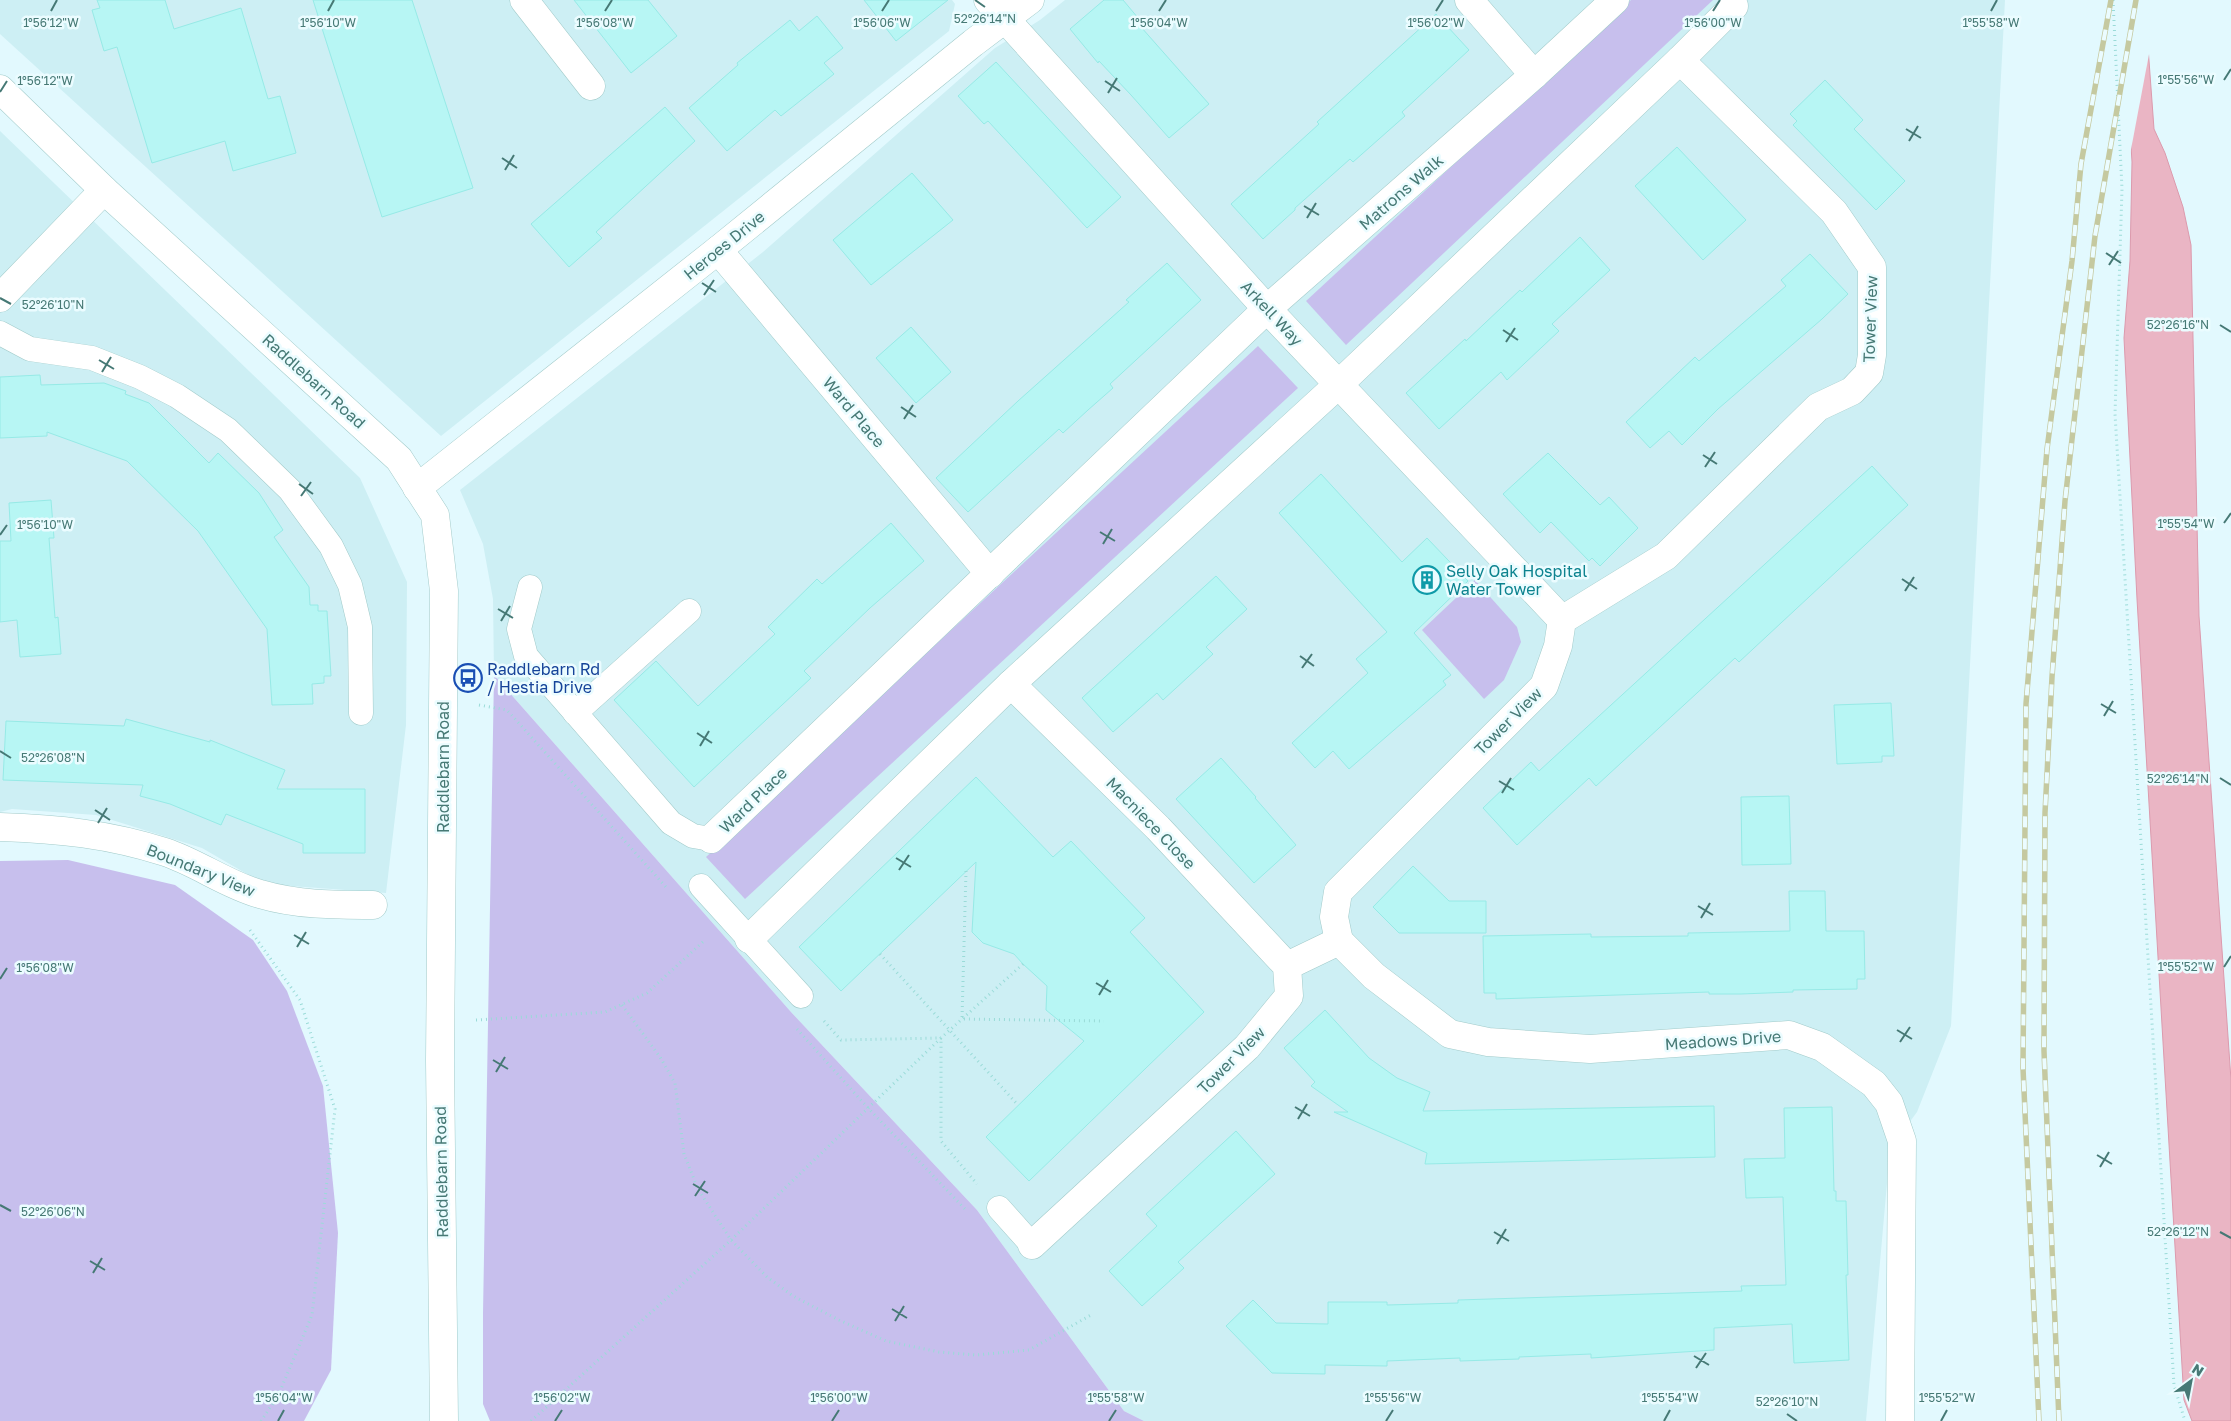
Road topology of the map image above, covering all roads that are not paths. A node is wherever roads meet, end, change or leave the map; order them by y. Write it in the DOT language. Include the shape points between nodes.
graph roads {
  1 [pos="524,0"];
  2 [pos="1030,0"];
  3 [pos="1470,0"];
  4 [pos="1614,0"];
  5 [pos="1734,6"];
  6 [pos="997,10"];
  7 [pos="1680,60"];
  8 [pos="1534,75"];
  9 [pos="591,86"];
  10 [pos="0,89"];
  11 [pos="104,190"];
  12 [pos="718,250"];
  13 [pos="0,298"];
  14 [pos="1267,309"];
  15 [pos="0,333"];
  16 [pos="1340,384"];
  17 [pos="417,488"];
  18 [pos="990,574"];
  19 [pos="530,587"];
  20 [pos="689,611"];
  21 [pos="1562,620"];
  22 [pos="1011,684"];
  23 [pos="361,713"];
  24 [pos="575,713"];
  25 [pos="0,827"];
  26 [pos="711,840"];
  27 [pos="701,886"];
  28 [pos="374,905"];
  29 [pos="748,939"];
  30 [pos="1339,941"];
  31 [pos="1286,966"];
  32 [pos="801,996"];
  33 [pos="999,1208"];
  34 [pos="1032,1245"];
  35 [pos="444,1421"];
  36 [pos="1900,1421"];
  1 -- 9 [label="street"];
  2 -- 6 [label="street, Heroes Drive"];
  3 -- 8 [label="street"];
  4 -- 8 [label="street, Matrons Walk"];
  5 -- 7 [label="street"];
  6 -- 12 [label="street, Heroes Drive" via="973,43"];
  6 -- 14 [label="street, Arkell Way"];
  7 -- 16 [label="street"];
  7 -- 21 [label="street, Tower View" via="1834,212 1872,267 1872,355 1868,373 1852,391 1818,407 1666,556"];
  8 -- 14 [label="street, Matrons Walk"];
  10 -- 11 [label="street, Raddlebarn Road"];
  11 -- 13 [label="street"];
  11 -- 17 [label="street, Raddlebarn Road" via="399,459"];
  12 -- 17 [label="street, Heroes Drive"];
  12 -- 18 [label="street, Ward Place"];
  14 -- 16 [label="street, Arkell Way"];
  14 -- 18 [label="street, Ward Place"];
  15 -- 23 [label="lane" via="30,349 92,358 177,396 228,430 290,490 331,546 350,584 360,627"];
  16 -- 21 [label="street, Arkell Way"];
  16 -- 22 [label="street"];
  17 -- 35 [label="street, Raddlebarn Road" via="435,515 444,591 440,1022"];
  18 -- 26 [label="street, Ward Place"];
  19 -- 24 [label="lane" via="519,629 526,656"];
  20 -- 24 [label="lane"];
  21 -- 30 [label="street, Tower View" via="1558,646 1544,686 1338,892 1334,917"];
  22 -- 29 [label="street"];
  22 -- 31 [label="street, Macniece Close" via="1158,828"];
  24 -- 26 [label="lane" via="671,822 693,836"];
  25 -- 28 [label="street, Boundary View" via="102,835 167,853 259,894 316,905"];
  27 -- 29 [label="lane"];
  29 -- 32 [label="lane"];
  30 -- 31 [label="street"];
  30 -- 36 [label="street, Meadows Drive" via="1374,976 1450,1034 1488,1042 1590,1049 1789,1035 1822,1047 1874,1084 1889,1104 1902,1141"];
  31 -- 34 [label="street, Tower View" via="1289,996 1248,1047"];
  33 -- 34 [label="lane"];
}
